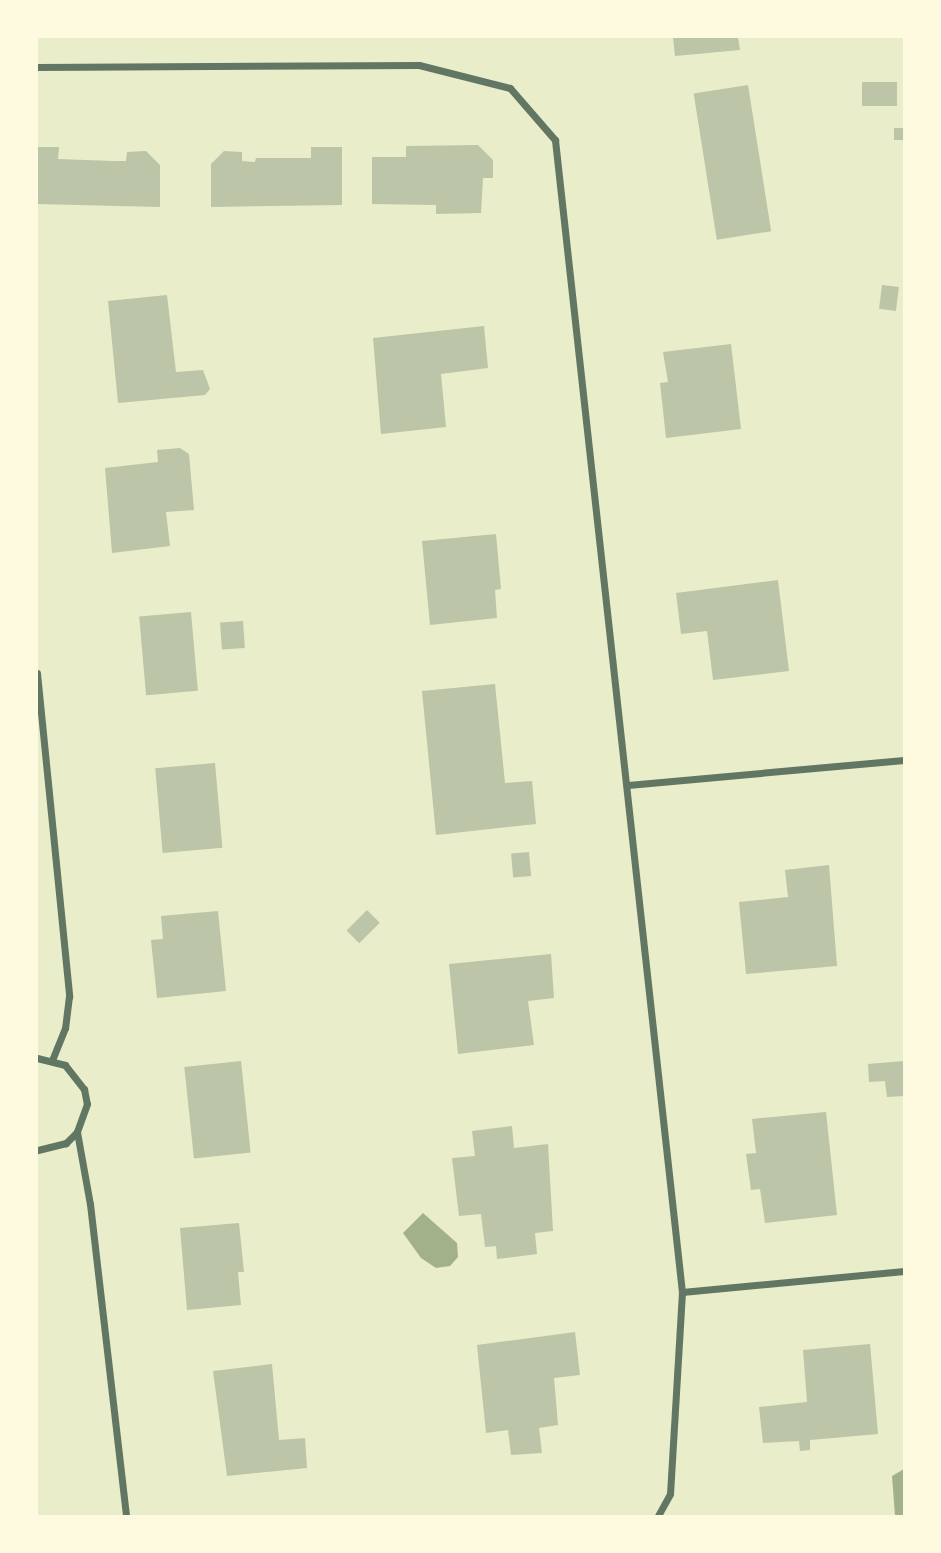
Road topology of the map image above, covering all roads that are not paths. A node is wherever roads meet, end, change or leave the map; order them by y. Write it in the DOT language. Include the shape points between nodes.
graph roads {
  1 [pos="37,67"];
  2 [pos="37,673"];
  3 [pos="904,760"];
  4 [pos="628,785"];
  5 [pos="37,1058"];
  6 [pos="52,1060"];
  7 [pos="77,1132"];
  8 [pos="37,1150"];
  9 [pos="904,1271"];
  10 [pos="681,1292"];
  11 [pos="126,1516"];
  12 [pos="657,1516"];
  1 -- 4 [label="street" via="419,65 510,88 555,140"];
  2 -- 6 [label="street" via="69,996 65,1028"];
  3 -- 4 [label="street"];
  4 -- 10 [label="street"];
  5 -- 6 [label="street"];
  6 -- 7 [label="street" via="65,1065 84,1089 84,1119"];
  7 -- 8 [label="street" via="66,1143"];
  7 -- 11 [label="street" via="90,1204"];
  9 -- 10 [label="street"];
  10 -- 12 [label="street" via="670,1494"];
}
